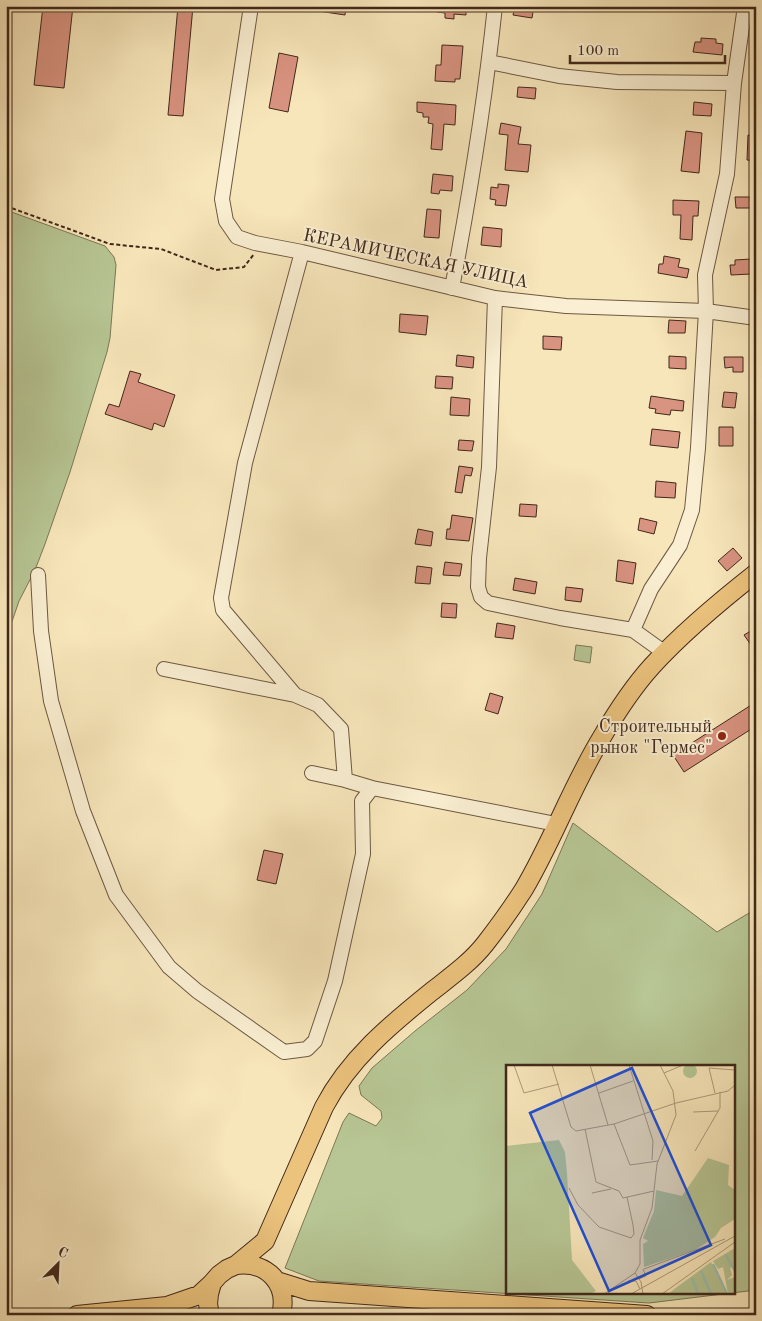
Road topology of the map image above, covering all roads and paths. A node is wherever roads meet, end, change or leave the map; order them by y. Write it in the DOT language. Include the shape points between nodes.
graph roads {
  1 [pos="251,6"];
  2 [pos="496,6"];
  3 [pos="745,6"];
  4 [pos="489,62"];
  5 [pos="734,83"];
  6 [pos="6,206"];
  7 [pos="302,252"];
  8 [pos="254,254"];
  9 [pos="452,288"];
  10 [pos="494,298"];
  11 [pos="706,311"];
  12 [pos="756,318"];
  13 [pos="38,576"];
  14 [pos="753,581"];
  15 [pos="633,630"];
  16 [pos="665,654"];
  17 [pos="164,669"];
  18 [pos="295,695"];
  19 [pos="312,773"];
  20 [pos="345,780"];
  21 [pos="372,788"];
  22 [pos="556,824"];
  23 [pos="265,1241"];
  24 [pos="236,1265"];
  25 [pos="274,1278"];
  26 [pos="212,1284"];
  27 [pos="140,1309"];
  28 [pos="77,1315"];
  29 [pos="158,1315"];
  30 [pos="210,1315"];
  31 [pos="281,1315"];
  32 [pos="647,1315"];
  1 -- 7 [label="street, КЕРАМИЧЕСКАЯ УЛИЦА" via="222,199 226,221 237,237"];
  2 -- 4 [label="street"];
  3 -- 5 [label="street"];
  4 -- 5 [label="street" via="559,76 617,82"];
  4 -- 9 [label="street"];
  5 -- 11 [label="street" via="727,174 705,275"];
  6 -- 8 [label="path" via="110,244 161,249 216,270 244,267"];
  7 -- 9 [label="street, КЕРАМИЧЕСКАЯ УЛИЦА"];
  7 -- 18 [label="street" via="245,463 221,598 223,610"];
  9 -- 10 [label="street, КЕРАМИЧЕСКАЯ УЛИЦА"];
  10 -- 11 [label="street, КЕРАМИЧЕСКАЯ УЛИЦА" via="566,306"];
  10 -- 15 [label="street" via="489,467 479,558 481,597 488,604"];
  11 -- 12 [label="street, КЕРАМИЧЕСКАЯ УЛИЦА"];
  11 -- 15 [label="street" via="692,510 680,545 651,589"];
  13 -- 21 [label="street" via="41,631 51,701 83,811 116,895 169,967 197,991 284,1052 307,1049 315,1041 335,981 363,854 362,802"];
  14 -- 16 [label="main road" via="714,607"];
  15 -- 16 [label="street"];
  16 -- 22 [label="main road" via="602,737"];
  17 -- 18 [label="street"];
  18 -- 20 [label="street" via="318,705 341,729"];
  19 -- 20 [label="street"];
  20 -- 21 [label="street"];
  21 -- 22 [label="street"];
  22 -- 23 [label="main road" via="524,888 482,947 374,1041 338,1083"];
  23 -- 24 [label="main road"];
  23 -- 25 [label="main road"];
  24 -- 25 [label="main road" via="257,1265"];
  24 -- 26 [label="main road" via="219,1275"];
  25 -- 31 [label="main road" via="283,1298"];
  25 -- 32 [label="main road" via="310,1291"];
  26 -- 27 [label="main road" via="199,1296 167,1306"];
  26 -- 30 [label="main road" via="208,1299"];
  27 -- 28 [label="main road"];
  27 -- 29 [label="main road"];
}
